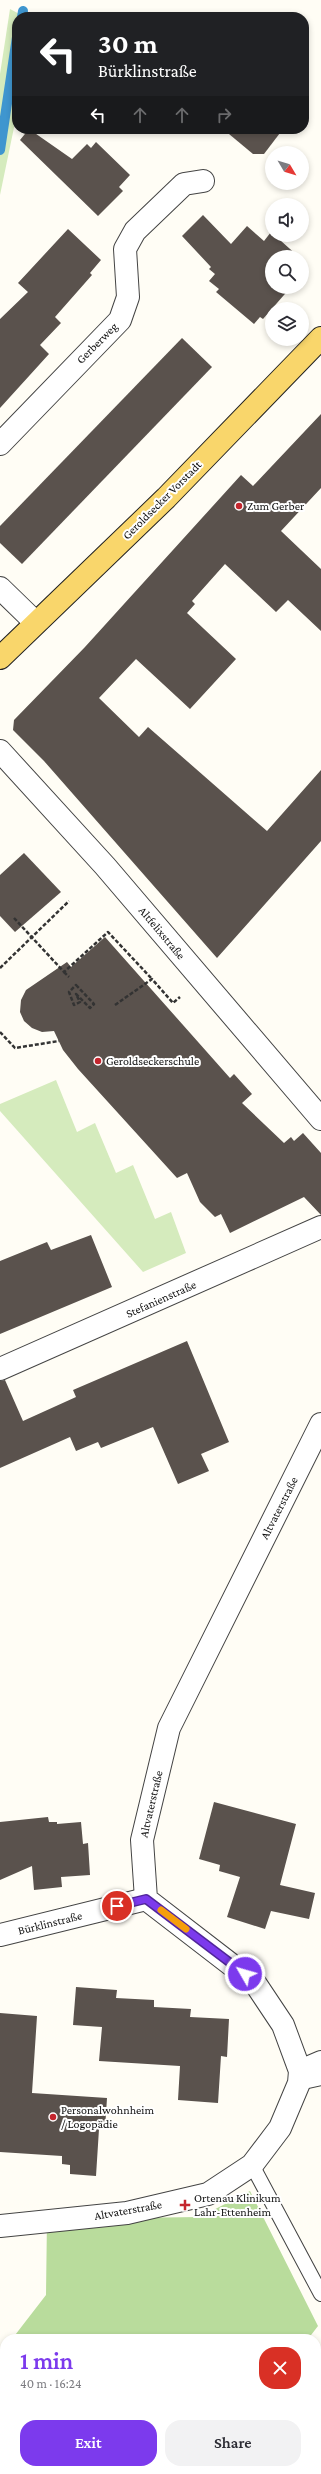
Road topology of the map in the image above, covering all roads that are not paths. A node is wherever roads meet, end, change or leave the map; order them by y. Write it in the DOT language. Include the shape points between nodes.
graph roads {
  1 [pos="203,181"];
  2 [pos="321,338"];
  3 [pos="0,444"];
  4 [pos="0,588"];
  5 [pos="35,622"];
  6 [pos="0,658"];
  7 [pos="0,751"];
  8 [pos="321,1119"];
  9 [pos="321,1227"];
  10 [pos="0,1369"];
  11 [pos="321,1424"];
  12 [pos="146,1899"];
  13 [pos="0,1935"];
  14 [pos="321,2062"];
  15 [pos="300,2077"];
  16 [pos="321,2078"];
  17 [pos="252,2165"];
  18 [pos="0,2226"];
  19 [pos="321,2294"];
  1 -- 3 [label="street, Gerberweg" via="184,184 134,231 125,249 128,297 120,320"];
  2 -- 5 [label="main road, Geroldsecker Vorstadt" via="166,498"];
  4 -- 5 [label="street"];
  5 -- 6 [label="main road, Geroldsecker Vorstadt"];
  7 -- 8 [label="street, Altfelixstraße" via="105,866"];
  9 -- 10 [label="street, Stefanienstraße"];
  11 -- 12 [label="street, Altvaterstraße" via="169,1728 142,1840"];
  12 -- 13 [label="street, Bürklinstraße"];
  12 -- 15 [label="street" via="255,1983 283,2026"];
  14 -- 15 [label="street"];
  15 -- 16 [label="lane"];
  15 -- 17 [label="street, Altvaterstraße" via="280,2128"];
  17 -- 18 [label="street, Altvaterstraße" via="208,2194 127,2213"];
  17 -- 19 [label="lane"];
}
